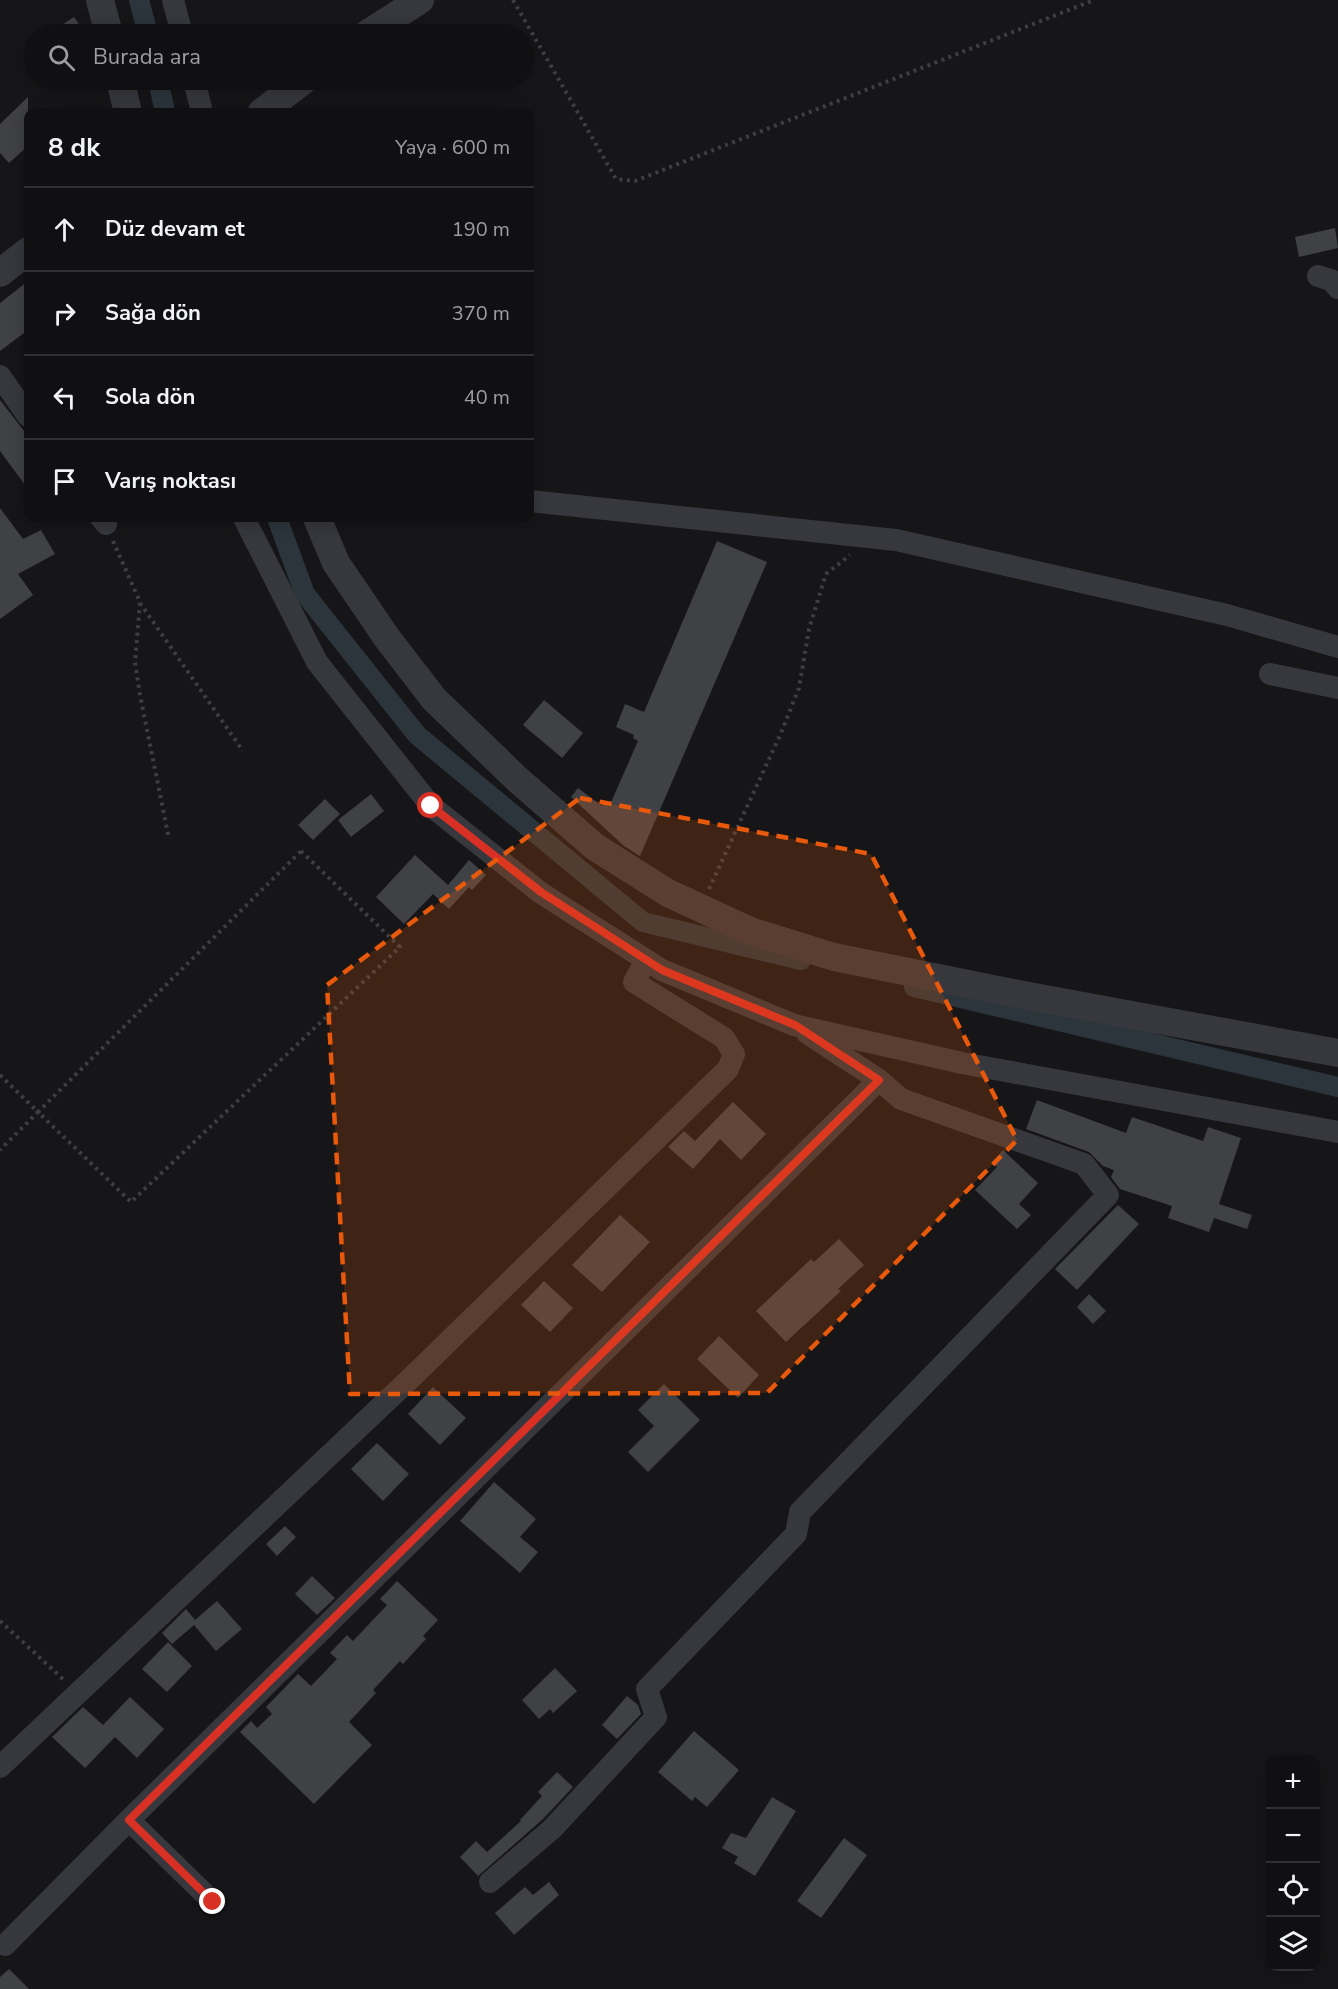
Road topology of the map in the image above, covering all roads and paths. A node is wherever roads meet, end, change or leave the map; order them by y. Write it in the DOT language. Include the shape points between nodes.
graph roads {
  1 [pos="100,0"];
  2 [pos="174,0"];
  3 [pos="420,0"];
  4 [pos="513,0"];
  5 [pos="1094,0"];
  6 [pos="106,24"];
  7 [pos="180,24"];
  8 [pos="383,24"];
  9 [pos="527,24"];
  10 [pos="534,36"];
  11 [pos="122,90"];
  12 [pos="196,90"];
  13 [pos="291,90"];
  14 [pos="127,108"];
  15 [pos="201,108"];
  16 [pos="267,108"];
  17 [pos="24,258"];
  18 [pos="0,273"];
  19 [pos="1317,276"];
  20 [pos="1338,288"];
  21 [pos="0,376"];
  22 [pos="24,410"];
  23 [pos="534,501"];
  24 [pos="103,522"];
  25 [pos="246,522"];
  26 [pos="319,522"];
  27 [pos="872,538"];
  28 [pos="140,602"];
  29 [pos="1338,647"];
  30 [pos="1270,674"];
  31 [pos="1338,688"];
  32 [pos="243,751"];
  33 [pos="169,839"];
  34 [pos="700,909"];
  35 [pos="646,960"];
  36 [pos="795,1025"];
  37 [pos="1338,1053"];
  38 [pos="0,1075"];
  39 [pos="879,1080"];
  40 [pos="38,1112"];
  41 [pos="1338,1132"];
  42 [pos="0,1150"];
  43 [pos="0,1621"];
  44 [pos="78,1693"];
  45 [pos="0,1767"];
  46 [pos="129,1820"];
  47 [pos="490,1882"];
  48 [pos="213,1902"];
  49 [pos="5,1945"];
  1 -- 6 [label="street"];
  2 -- 7 [label="street"];
  3 -- 8 [label="street"];
  4 -- 9 [label="path"];
  5 -- 10 [label="path" via="635,181 616,179"];
  11 -- 14 [label="street"];
  12 -- 15 [label="street"];
  13 -- 16 [label="street"];
  17 -- 18 [label="street"];
  19 -- 20 [label="street" via="1331,280"];
  21 -- 22 [label="street"];
  23 -- 27 [label="street"];
  24 -- 28 [label="path"];
  25 -- 35 [label="street" via="317,662 431,806 541,892"];
  26 -- 34 [label="street" via="336,563 434,699 595,847"];
  27 -- 29 [label="street" via="896,540 1216,613"];
  27 -- 34 [label="path" via="826,574 809,629 799,688"];
  28 -- 32 [label="path"];
  28 -- 33 [label="path" via="135,662"];
  30 -- 31 [label="street"];
  34 -- 37 [label="street" via="750,931 834,957"];
  35 -- 36 [label="street"];
  35 -- 44 [label="street" via="634,982 724,1038 734,1054 728,1069 412,1377"];
  36 -- 39 [label="street"];
  36 -- 41 [label="street" via="962,1063"];
  38 -- 40 [label="path"];
  39 -- 46 [label="street"];
  39 -- 47 [label="street" via="901,1099 1084,1164 1108,1195 800,1512 796,1534 647,1689 656,1717 552,1829"];
  40 -- 40 [label="path" via="131,1202 400,947 301,851"];
  40 -- 42 [label="path"];
  43 -- 44 [label="path"];
  44 -- 45 [label="street"];
  46 -- 48 [label="street"];
  46 -- 49 [label="street"];
}
